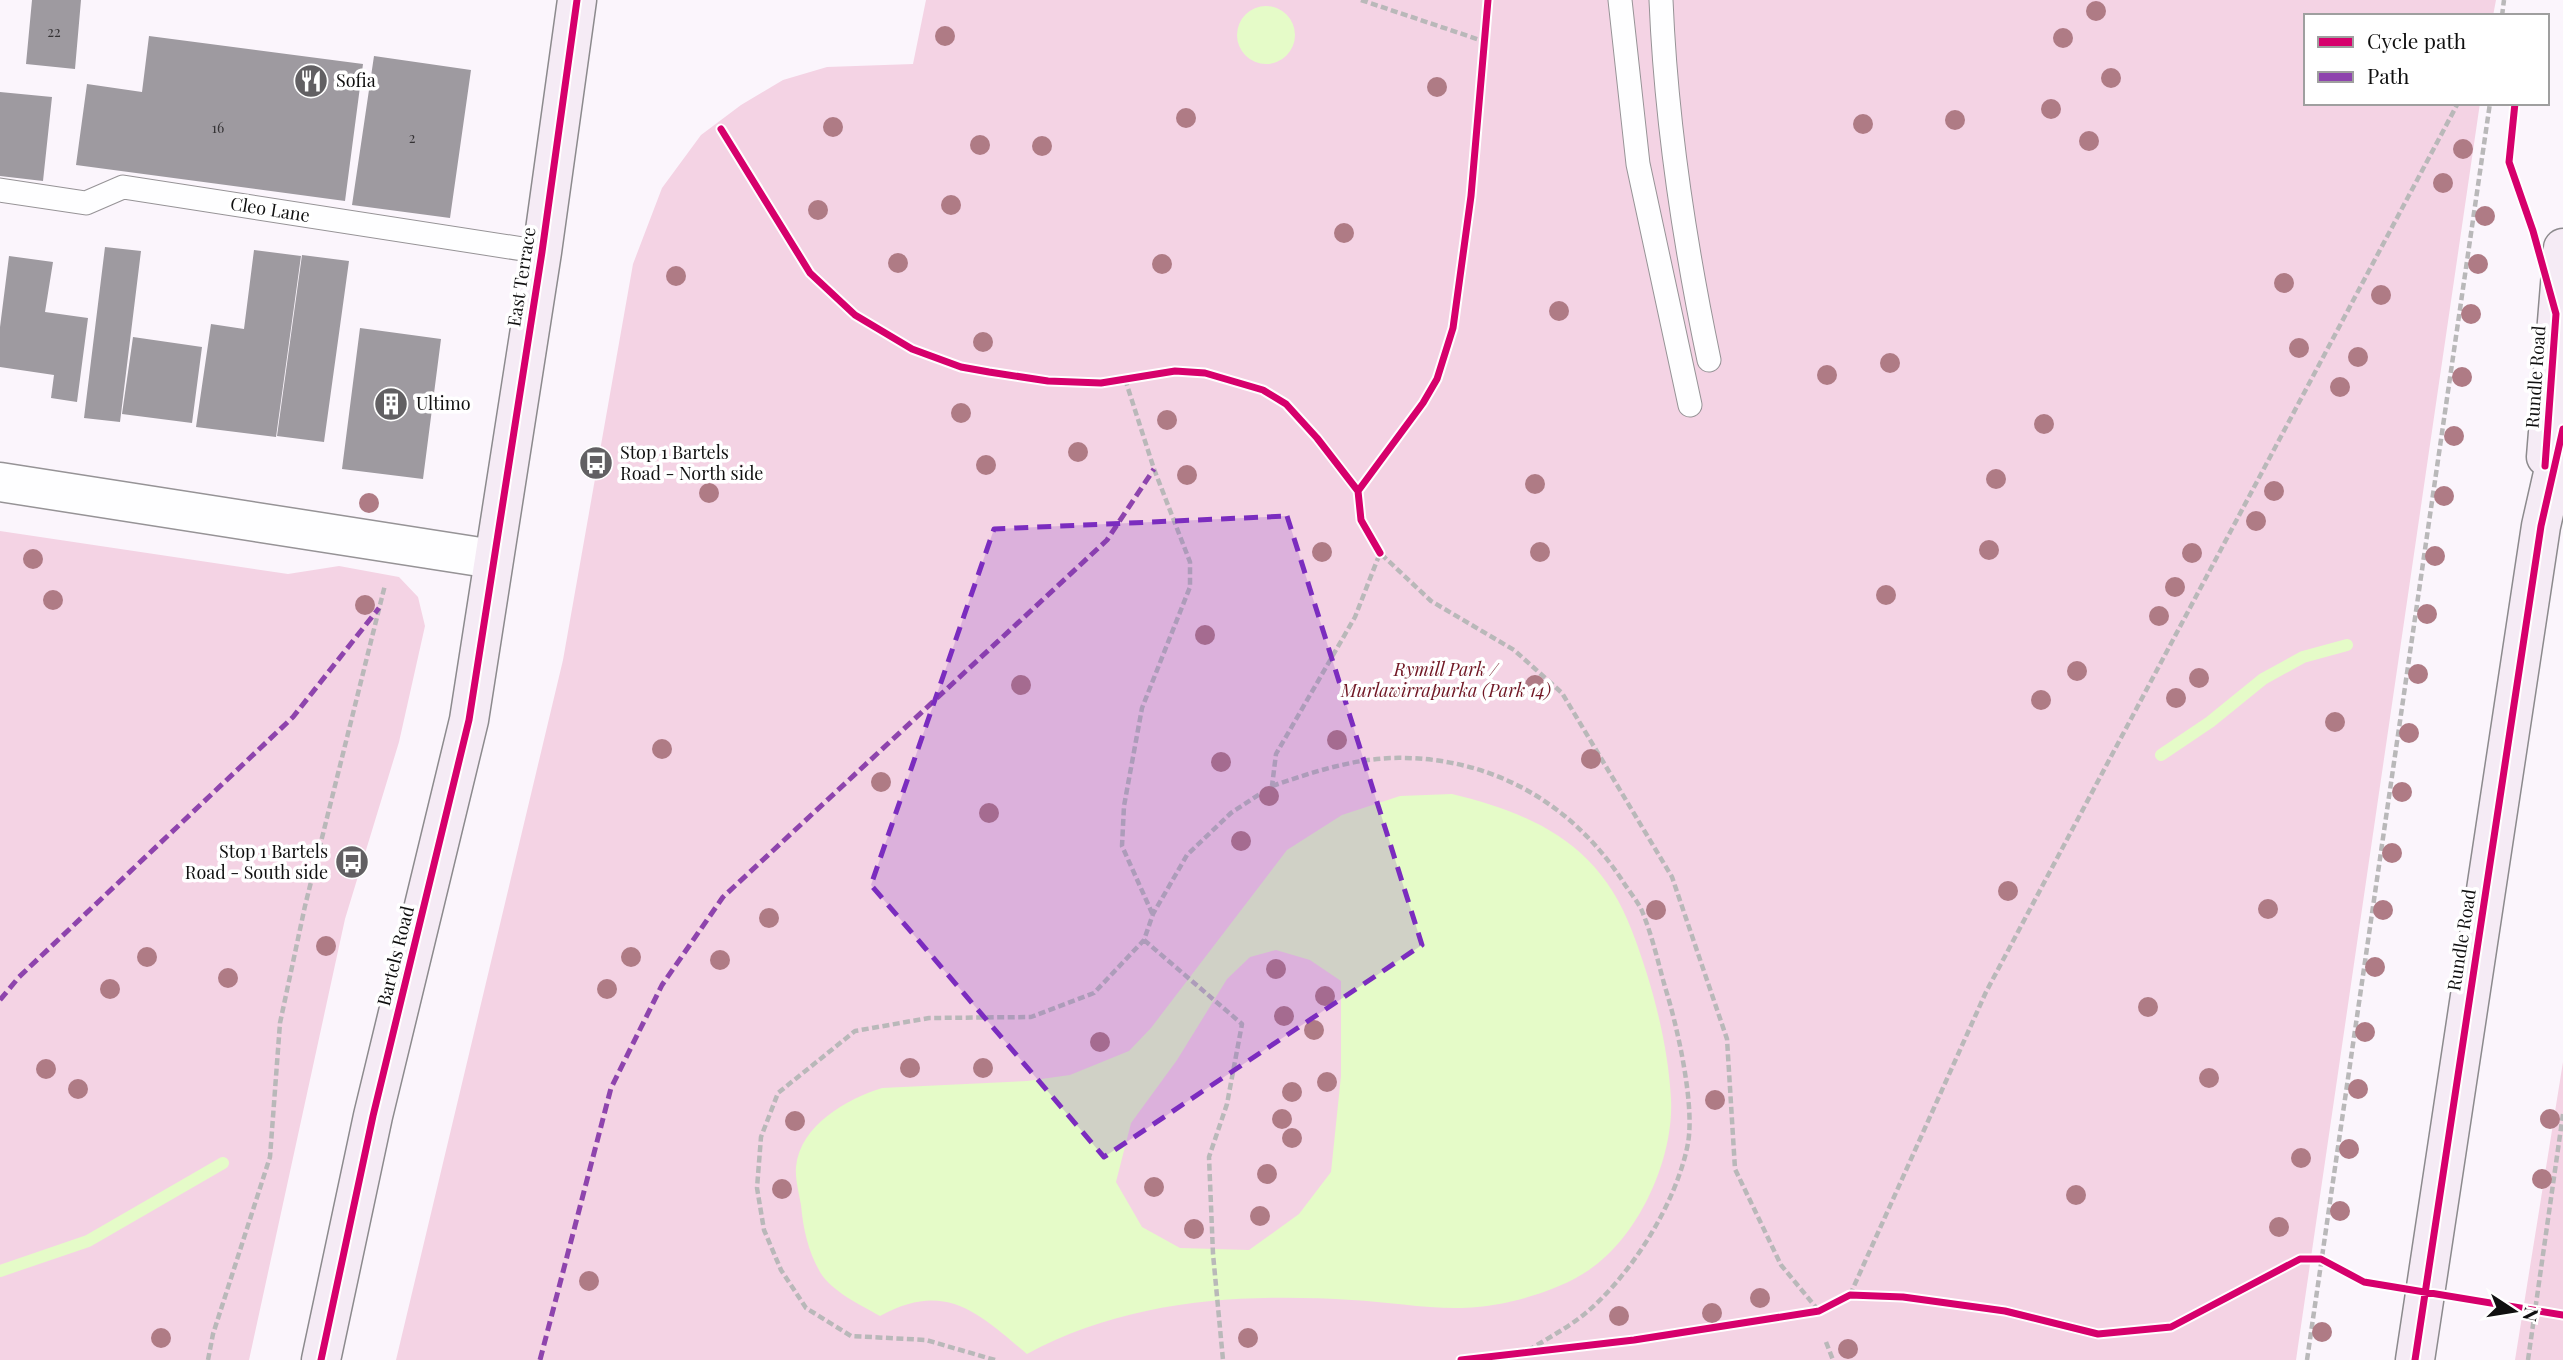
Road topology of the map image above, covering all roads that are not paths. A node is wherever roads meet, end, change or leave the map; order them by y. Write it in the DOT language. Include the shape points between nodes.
graph roads {
  1 [pos="577,0"];
  2 [pos="1620,0"];
  3 [pos="1661,0"];
  4 [pos="0,190"];
  5 [pos="2563,248"];
  6 [pos="1687,249"];
  7 [pos="542,252"];
  8 [pos="1657,254"];
  9 [pos="1709,360"];
  10 [pos="1690,405"];
  11 [pos="2563,429"];
  12 [pos="0,482"];
  13 [pos="2541,526"];
  14 [pos="494,559"];
  15 [pos="321,1360"];
  16 [pos="2415,1360"];
  1 -- 7 [label="main road, East Terrace"];
  2 -- 8 [label="lane" via="1638,164"];
  3 -- 6 [label="lane" via="1670,139"];
  4 -- 7 [label="lane, Cleo Lane" via="86,203 123,187"];
  5 -- 13 [label="main road, Rundle Road"];
  6 -- 8 [label="lane"];
  6 -- 9 [label="lane"];
  7 -- 14 [label="main road, East Terrace"];
  8 -- 10 [label="lane"];
  11 -- 13 [label="main road, Rundle Road"];
  12 -- 14 [label="street"];
  13 -- 16 [label="main road, Rundle Road"];
  14 -- 15 [label="main road, Bartels Road" via="469,720 373,1116"];
}
